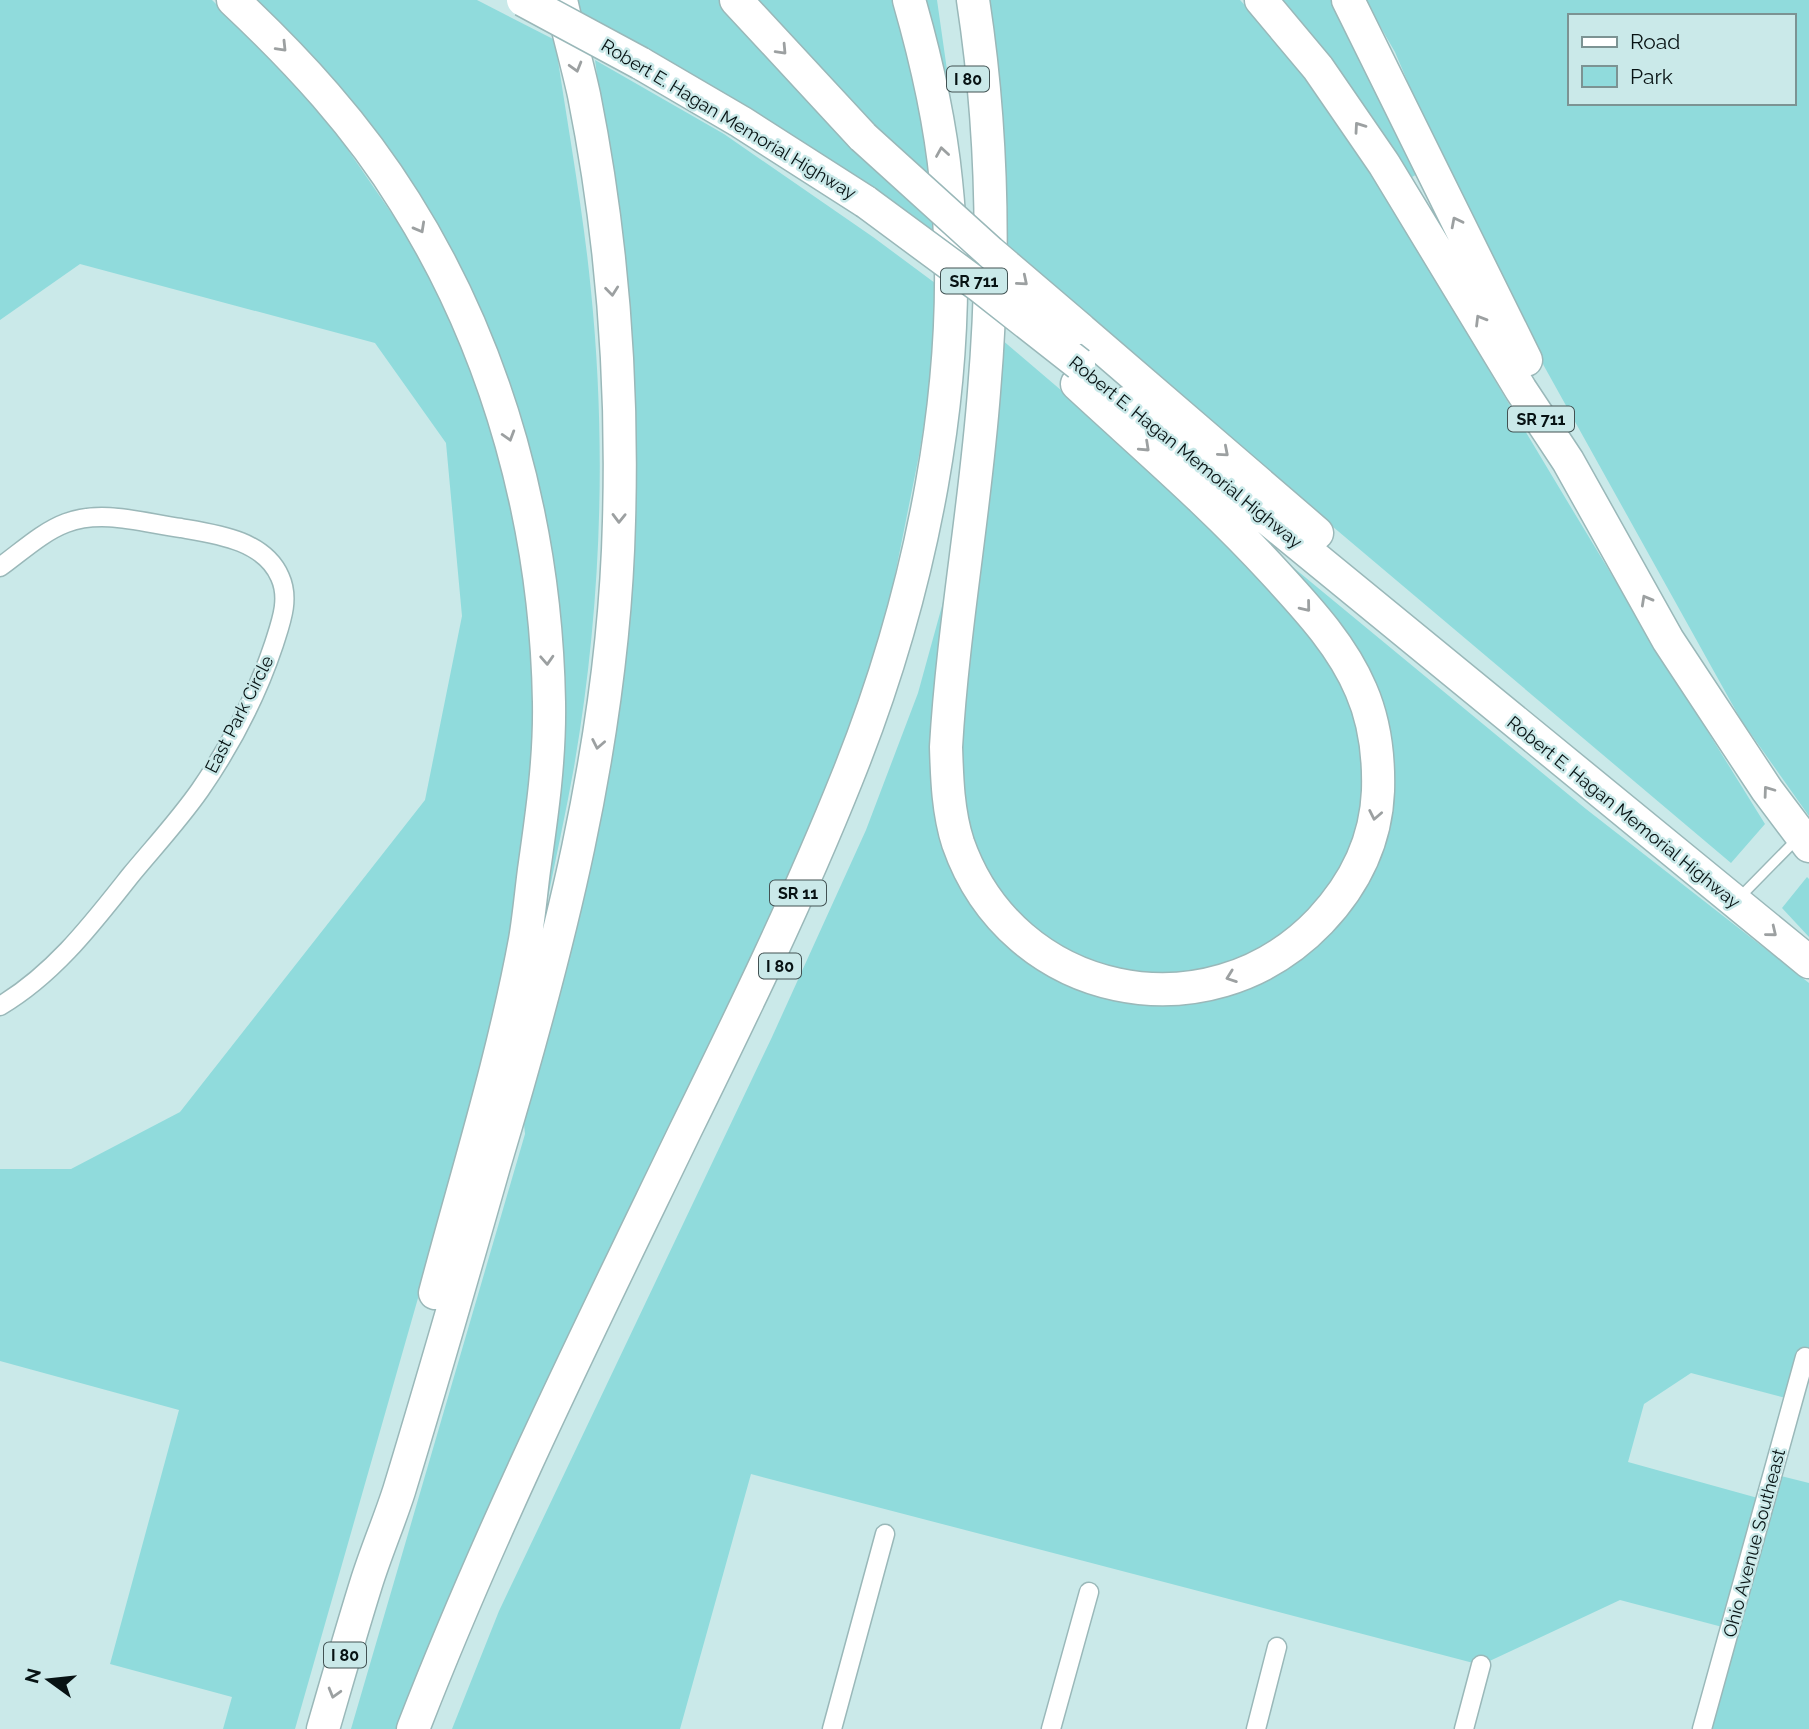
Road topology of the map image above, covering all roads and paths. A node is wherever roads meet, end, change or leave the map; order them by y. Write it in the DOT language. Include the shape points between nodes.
graph roads {
  1 [pos="233,0"];
  2 [pos="523,0"];
  3 [pos="561,0"];
  4 [pos="736,0"];
  5 [pos="909,0"];
  6 [pos="959,0"];
  7 [pos="973,0"];
  8 [pos="1261,0"];
  9 [pos="1348,0"];
  10 [pos="1078,374"];
  11 [pos="1569,461"];
  12 [pos="0,567"];
  13 [pos="1556,756"];
  14 [pos="1805,841"];
  15 [pos="1734,902"];
  16 [pos="1809,962"];
  17 [pos="0,1006"];
  18 [pos="1805,1357"];
  19 [pos="885,1534"];
  20 [pos="367,1580"];
  21 [pos="1089,1592"];
  22 [pos="1277,1647"];
  23 [pos="1481,1665"];
  24 [pos="323,1729"];
  25 [pos="413,1729"];
  26 [pos="430,1729"];
  27 [pos="832,1729"];
  28 [pos="1052,1729"];
  29 [pos="1256,1729"];
  30 [pos="1464,1729"];
  31 [pos="1702,1729"];
  1 -- 20 [label="highway, one-way" via="279,43 340,112 406,203 443,270 481,352 509,434 533,536 545,625 546,780 526,935 383,1491"];
  2 -- 10 [label="highway, Robert E. Hagan Memorial Highway / SR 711, bridge" via="741,122 866,202 981,287"];
  3 -- 20 [label="highway, I 80, one-way" via="597,172 615,338 619,522 601,727 575,868 528,1054 397,1497"];
  4 -- 13 [label="highway, one-way, bridge" via="863,137 990,252 1486,678"];
  25 -- 5 [label="highway, SR 11, one-way" via="528,1461 810,864 849,774 892,647 934,466 951,291 946,182 937,119"];
  6 -- 26 [label="highway, I 80" via="973,158 968,327 933,545 908,649 868,765 818,886 531,1490"];
  10 -- 7 [label="highway, one-way" via="1300,600 1352,672 1372,724 1377,807 1354,877 1324,916 1288,948 1259,966 1209,984 1138,989 1099,980 1047,958 997,911 958,842 946,747 984,394 991,221 988,130"];
  11 -- 8 [label="highway, SR 711, one-way" via="1384,164 1318,68"];
  11 -- 9 [label="highway, one-way" via="1558,425"];
  10 -- 13 [label="highway, Robert E. Hagan Memorial Highway / SR 711"];
  14 -- 11 [label="highway, SR 711, one-way" via="1766,790 1668,640"];
  12 -- 17 [label="street, East Park Circle" via="66,523 107,517 246,543 272,564 285,602 253,695 199,791 72,946"];
  13 -- 15 [label="highway, Robert E. Hagan Memorial Highway / SR 711"];
  14 -- 15 [label="lane"];
  15 -- 16 [label="highway, Robert E. Hagan Memorial Highway / SR 711, one-way"];
  18 -- 31 [label="street, Ohio Avenue Southeast"];
  19 -- 27 [label="street"];
  20 -- 24 [label="highway, I 80, one-way"];
  21 -- 28 [label="street"];
  22 -- 29 [label="street"];
  23 -- 30 [label="street"];
}
